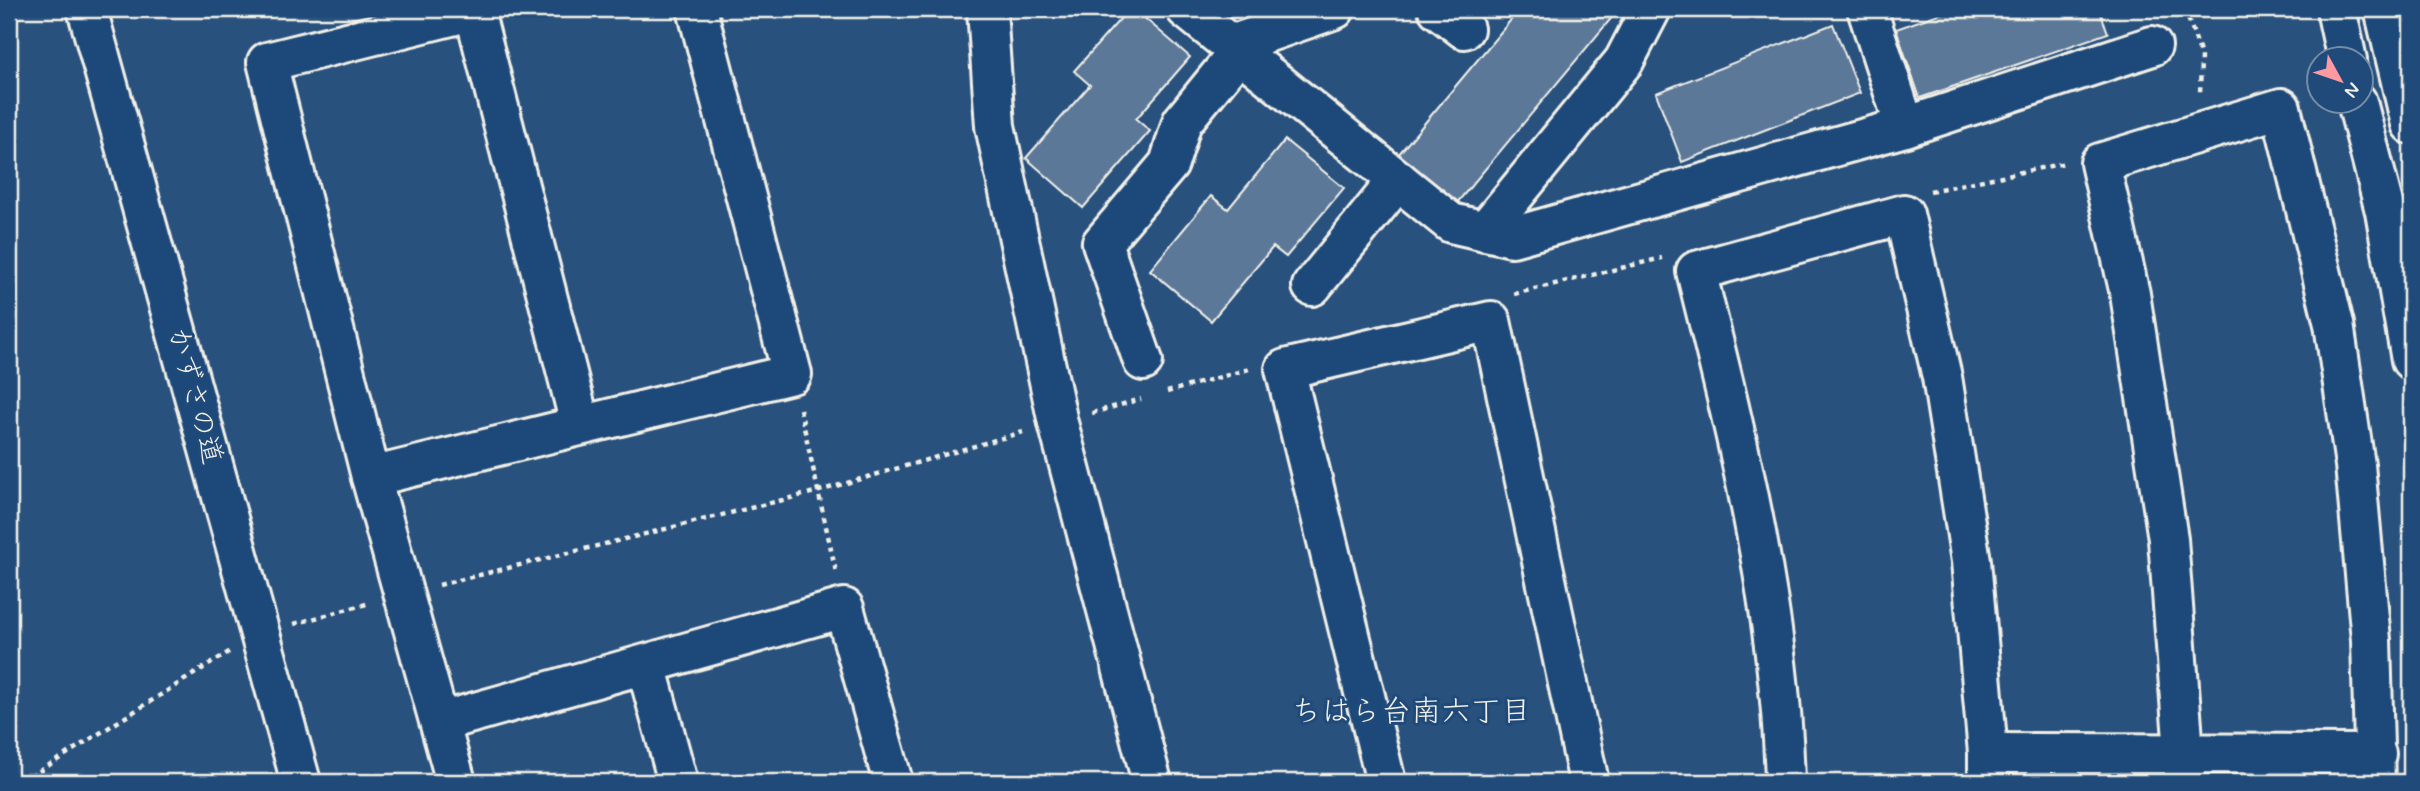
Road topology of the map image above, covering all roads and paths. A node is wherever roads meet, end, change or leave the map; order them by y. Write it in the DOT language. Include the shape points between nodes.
graph roads {
  1 [pos="87,9"];
  2 [pos="476,9"];
  3 [pos="698,9"];
  4 [pos="988,9"];
  5 [pos="1186,9"];
  6 [pos="1335,9"];
  7 [pos="1651,9"];
  8 [pos="1867,9"];
  9 [pos="2185,9"];
  10 [pos="2336,9"];
  11 [pos="2384,9"];
  12 [pos="2151,46"];
  13 [pos="2344,46"];
  14 [pos="1235,48"];
  15 [pos="2361,116"];
  16 [pos="2411,124"];
  17 [pos="1905,127"];
  18 [pos="2193,135"];
  19 [pos="2100,163"];
  20 [pos="1398,180"];
  21 [pos="1904,214"];
  22 [pos="1485,230"];
  23 [pos="1696,271"];
  24 [pos="1312,286"];
  25 [pos="1491,321"];
  26 [pos="2411,360"];
  27 [pos="1285,369"];
  28 [pos="792,374"];
  29 [pos="1148,378"];
  30 [pos="1166,392"];
  31 [pos="1058,423"];
  32 [pos="580,424"];
  33 [pos="370,477"];
  34 [pos="819,491"];
  35 [pos="402,594"];
  36 [pos="844,608"];
  37 [pos="259,633"];
  38 [pos="646,665"];
  39 [pos="440,722"];
  40 [pos="1988,768"];
  41 [pos="2184,768"];
  42 [pos="2375,768"];
  43 [pos="22,782"];
  44 [pos="301,782"];
  45 [pos="456,782"];
  46 [pos="678,782"];
  47 [pos="893,782"];
  48 [pos="1152,782"];
  49 [pos="1385,782"];
  50 [pos="1589,782"];
  51 [pos="1785,782"];
  1 -- 37 [label="street, かずさの道"];
  2 -- 32 [label="street"];
  2 -- 33 [label="street" via="267,62"];
  3 -- 28 [label="street"];
  4 -- 31 [label="street" via="995,126"];
  5 -- 14 [label="street"];
  6 -- 14 [label="street"];
  7 -- 22 [label="street" via="1624,61"];
  8 -- 17 [label="street"];
  9 -- 18 [label="path" via="2201,55"];
  10 -- 13 [label="street"];
  11 -- 16 [label="street"];
  12 -- 17 [label="street"];
  14 -- 20 [label="street"];
  14 -- 29 [label="street" via="1182,122 1169,164 1102,243"];
  15 -- 26 [label="street" via="2385,211"];
  17 -- 22 [label="street" via="1512,237"];
  18 -- 19 [label="street"];
  18 -- 42 [label="street" via="2281,108 2334,324 2355,465 2371,640"];
  19 -- 21 [label="path" via="2088,158 1919,194"];
  19 -- 41 [label="street" via="2130,294 2164,513"];
  20 -- 22 [label="street" via="1451,223"];
  20 -- 24 [label="street"];
  21 -- 23 [label="street"];
  21 -- 40 [label="street" via="1942,377 1970,561"];
  23 -- 25 [label="path" via="1686,252 1538,288 1511,295"];
  23 -- 51 [label="street" via="1769,597"];
  25 -- 27 [label="street"];
  25 -- 50 [label="street"];
  27 -- 30 [label="path" via="1260,366"];
  27 -- 49 [label="street"];
  28 -- 32 [label="street"];
  28 -- 34 [label="path"];
  29 -- 31 [label="path"];
  31 -- 34 [label="path"];
  31 -- 48 [label="street"];
  32 -- 33 [label="street"];
  33 -- 35 [label="street"];
  34 -- 35 [label="path"];
  34 -- 36 [label="path"];
  35 -- 37 [label="path"];
  35 -- 39 [label="street"];
  36 -- 38 [label="street"];
  36 -- 47 [label="street"];
  37 -- 43 [label="path"];
  37 -- 44 [label="street, かずさの道"];
  38 -- 39 [label="street"];
  38 -- 46 [label="street"];
  39 -- 45 [label="street"];
  40 -- 41 [label="street"];
  41 -- 42 [label="street"];
}
